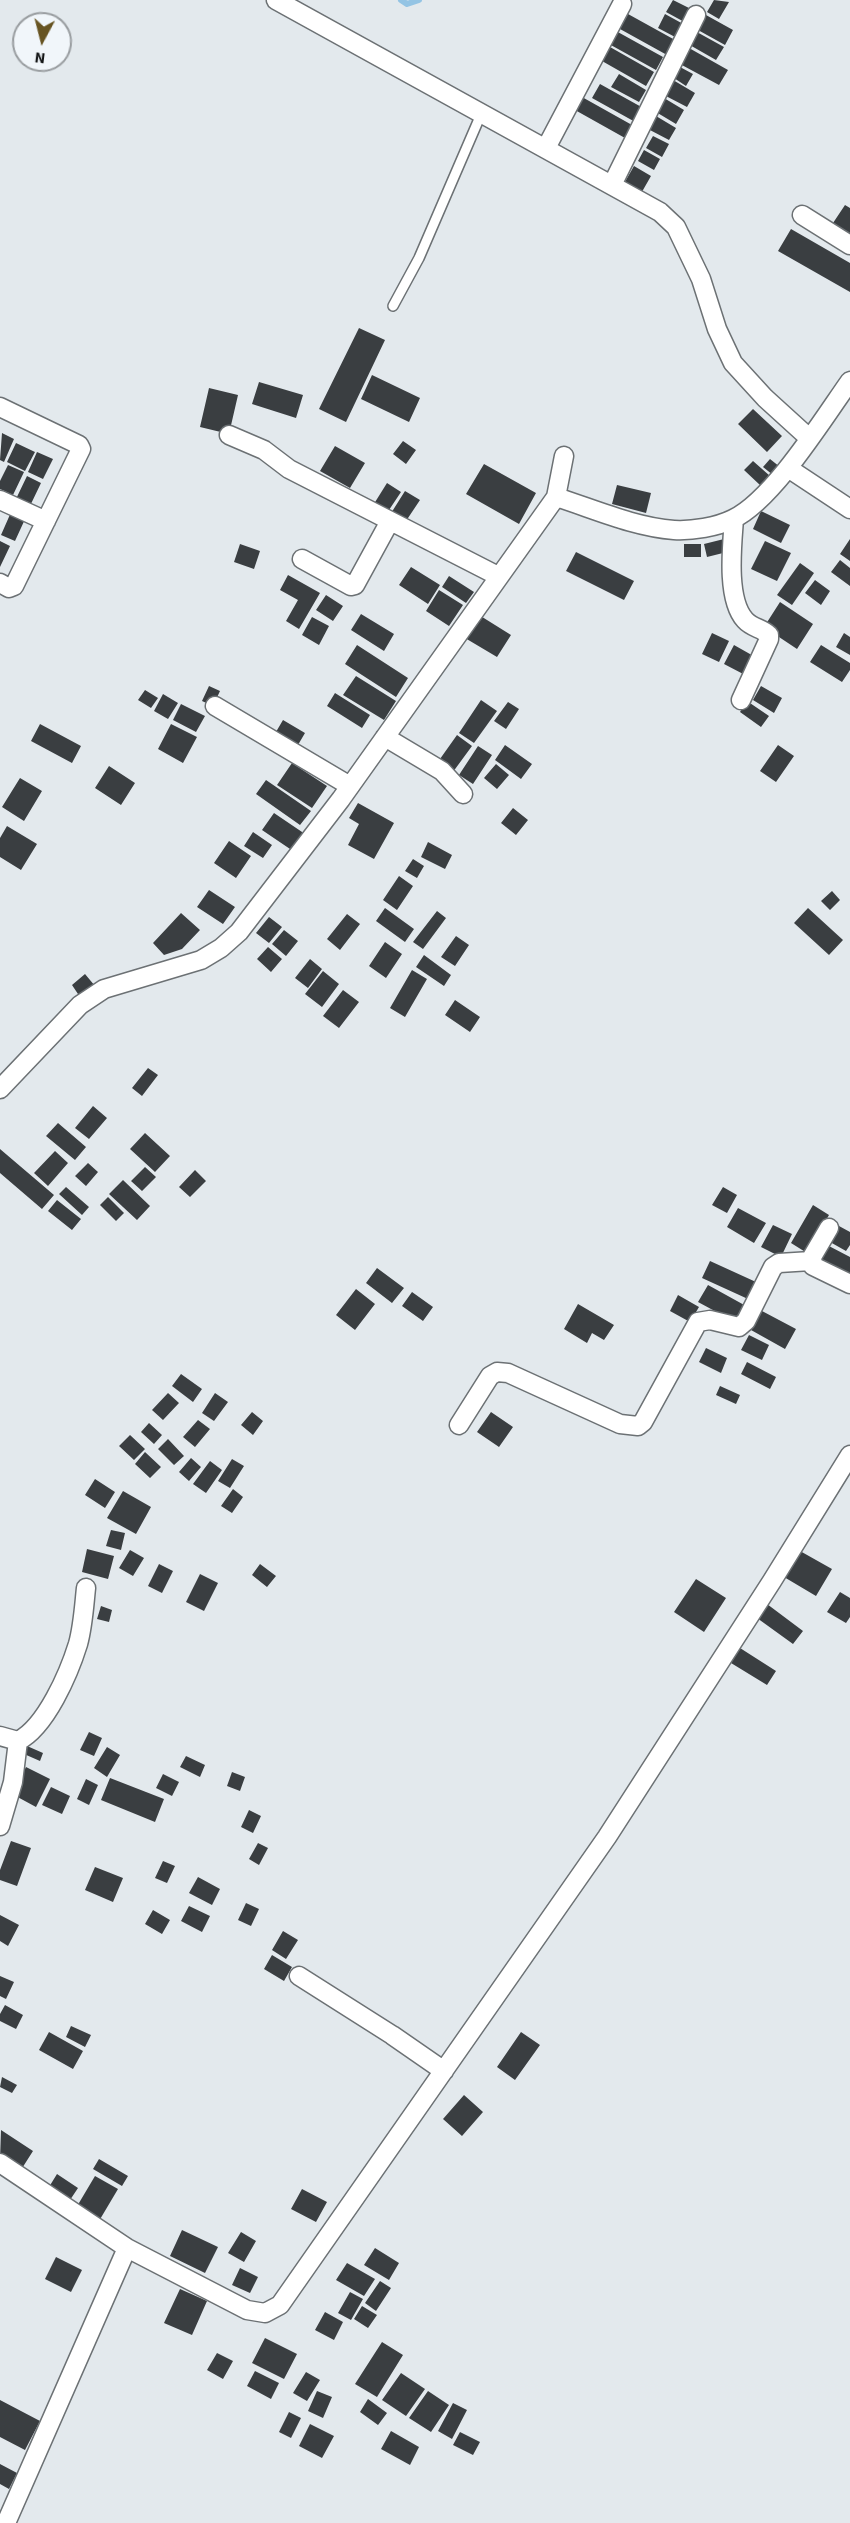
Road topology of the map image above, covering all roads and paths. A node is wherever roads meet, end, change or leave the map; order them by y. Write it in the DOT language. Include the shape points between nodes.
graph roads {
  1 [pos="276,0"];
  2 [pos="622,4"];
  3 [pos="696,15"];
  4 [pos="482,112"];
  5 [pos="546,148"];
  6 [pos="612,185"];
  7 [pos="802,214"];
  8 [pos="850,245"];
  9 [pos="393,306"];
  10 [pos="850,381"];
  11 [pos="0,407"];
  12 [pos="229,435"];
  13 [pos="809,438"];
  14 [pos="564,456"];
  15 [pos="788,468"];
  16 [pos="556,497"];
  17 [pos="0,500"];
  18 [pos="850,509"];
  19 [pos="734,519"];
  20 [pos="46,521"];
  21 [pos="390,521"];
  22 [pos="302,559"];
  23 [pos="498,576"];
  24 [pos="0,583"];
  25 [pos="741,700"];
  26 [pos="215,706"];
  27 [pos="385,737"];
  28 [pos="350,786"];
  29 [pos="463,794"];
  30 [pos="0,1089"];
  31 [pos="829,1228"];
  32 [pos="811,1261"];
  33 [pos="850,1284"];
  34 [pos="459,1425"];
  35 [pos="850,1455"];
  36 [pos="86,1588"];
  37 [pos="0,1736"];
  38 [pos="18,1741"];
  39 [pos="0,1827"];
  40 [pos="299,1976"];
  41 [pos="444,2071"];
  42 [pos="0,2163"];
  43 [pos="128,2248"];
  44 [pos="6,2523"];
  1 -- 4 [label="street"];
  2 -- 5 [label="street"];
  3 -- 6 [label="street"];
  4 -- 5 [label="street"];
  4 -- 9 [label="lane" via="419,258"];
  5 -- 6 [label="street"];
  6 -- 13 [label="street" via="660,212 676,227 733,363"];
  7 -- 8 [label="street"];
  10 -- 13 [label="street"];
  11 -- 20 [label="street" via="81,447"];
  12 -- 21 [label="street" via="264,450 289,469"];
  13 -- 15 [label="street"];
  14 -- 16 [label="street"];
  15 -- 18 [label="street"];
  15 -- 19 [label="street"];
  16 -- 19 [label="street" via="627,520 675,530"];
  16 -- 23 [label="street"];
  17 -- 20 [label="street"];
  19 -- 25 [label="street" via="732,581 738,609 749,624 769,635"];
  20 -- 24 [label="street" via="15,586 9,588"];
  21 -- 22 [label="street" via="355,585"];
  21 -- 23 [label="street"];
  23 -- 27 [label="street"];
  26 -- 28 [label="street"];
  27 -- 28 [label="street"];
  27 -- 29 [label="street" via="442,771"];
  28 -- 30 [label="street" via="239,932 221,948 201,960 104,989 80,1005"];
  31 -- 32 [label="street"];
  32 -- 33 [label="street" via="813,1266"];
  32 -- 34 [label="street" via="779,1263 773,1268 746,1321 739,1327 710,1320 698,1322 638,1426 620,1424 508,1373 497,1372 490,1376"];
  35 -- 41 [label="street" via="606,1837"];
  36 -- 38 [label="street" via="78,1644 60,1686 38,1727"];
  37 -- 38 [label="street"];
  38 -- 39 [label="street" via="13,1782"];
  40 -- 41 [label="street"];
  41 -- 43 [label="street" via="280,2305 265,2313 247,2310"];
  42 -- 43 [label="street"];
  43 -- 44 [label="street"];
}
